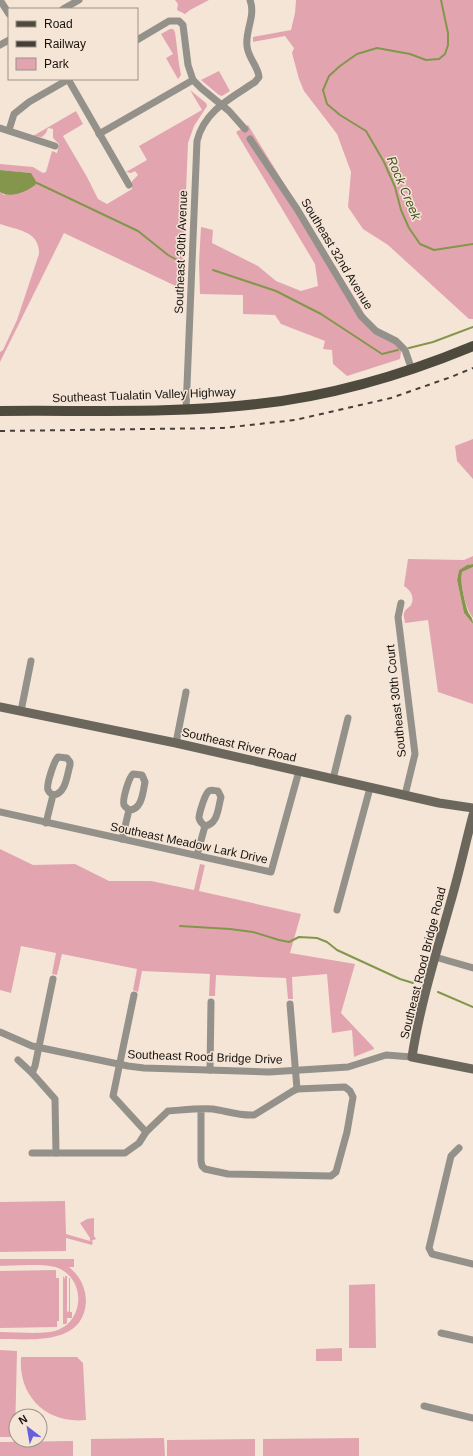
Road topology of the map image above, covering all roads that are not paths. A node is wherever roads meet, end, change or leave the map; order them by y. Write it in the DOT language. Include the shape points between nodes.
graph roads {
  1 [pos="0,0"];
  2 [pos="79,0"];
  3 [pos="250,0"];
  4 [pos="65,8"];
  5 [pos="8,12"];
  6 [pos="138,39"];
  7 [pos="66,80"];
  8 [pos="69,80"];
  9 [pos="193,80"];
  10 [pos="221,104"];
  11 [pos="0,128"];
  12 [pos="245,129"];
  13 [pos="9,130"];
  14 [pos="99,134"];
  15 [pos="250,139"];
  16 [pos="55,146"];
  17 [pos="128,185"];
  18 [pos="473,346"];
  19 [pos="412,370"];
  20 [pos="186,410"];
  21 [pos="0,411"];
  22 [pos="401,603"];
  23 [pos="31,661"];
  24 [pos="186,692"];
  25 [pos="0,707"];
  26 [pos="21,711"];
  27 [pos="348,718"];
  28 [pos="176,743"];
  29 [pos="299,771"];
  30 [pos="333,779"];
  31 [pos="370,788"];
  32 [pos="53,795"];
  33 [pos="405,795"];
  34 [pos="473,808"];
  35 [pos="129,810"];
  36 [pos="0,812"];
  37 [pos="473,815"];
  38 [pos="46,823"];
  39 [pos="205,826"];
  40 [pos="122,839"];
  41 [pos="469,847"];
  42 [pos="197,855"];
  43 [pos="337,910"];
  44 [pos="435,957"];
  45 [pos="473,968"];
  46 [pos="53,979"];
  47 [pos="134,995"];
  48 [pos="211,1002"];
  49 [pos="290,1004"];
  50 [pos="0,1032"];
  51 [pos="38,1048"];
  52 [pos="412,1057"];
  53 [pos="18,1060"];
  54 [pos="121,1064"];
  55 [pos="473,1068"];
  56 [pos="210,1070"];
  57 [pos="296,1071"];
  58 [pos="32,1073"];
  59 [pos="297,1090"];
  60 [pos="201,1109"];
  61 [pos="146,1132"];
  62 [pos="459,1148"];
  63 [pos="32,1153"];
  64 [pos="56,1153"];
  65 [pos="473,1264"];
  66 [pos="441,1333"];
  67 [pos="473,1340"];
  68 [pos="424,1406"];
  69 [pos="473,1418"];
  1 -- 5 [label="street"];
  2 -- 4 [label="street"];
  3 -- 10 [label="street, Southeast 30th Avenue" via="252,14 247,47 259,77"];
  6 -- 9 [label="street" via="169,21 179,21 183,25 188,65"];
  7 -- 13 [label="street" via="14,114"];
  8 -- 14 [label="street"];
  9 -- 10 [label="street"];
  9 -- 14 [label="street"];
  10 -- 12 [label="street"];
  10 -- 20 [label="street, Southeast 30th Avenue" via="201,127 196,149"];
  11 -- 13 [label="street"];
  13 -- 16 [label="street"];
  14 -- 17 [label="street"];
  15 -- 19 [label="street, Southeast 32nd Avenue" via="297,209 361,316 376,331 401,346 408,356"];
  18 -- 19 [label="main road, Southeast Tualatin Valley Highway"];
  19 -- 20 [label="main road, Southeast Tualatin Valley Highway" via="294,399"];
  20 -- 21 [label="main road, Southeast Tualatin Valley Highway"];
  22 -- 33 [label="street, Southeast 30th Court" via="398,617 415,754"];
  23 -- 26 [label="street"];
  24 -- 28 [label="street"];
  25 -- 26 [label="main road, Southeast River Road"];
  26 -- 28 [label="main road, Southeast River Road"];
  27 -- 30 [label="street"];
  28 -- 29 [label="main road, Southeast River Road"];
  29 -- 30 [label="main road, Southeast River Road"];
  29 -- 42 [label="street, Southeast Meadow Lark Drive" via="271,872"];
  30 -- 31 [label="main road, Southeast River Road"];
  31 -- 33 [label="main road, Southeast River Road"];
  31 -- 43 [label="street"];
  32 -- 32 [label="street" via="63,789 70,765 67,758 58,757 54,761 47,786"];
  32 -- 38 [label="street"];
  33 -- 34 [label="main road, Southeast River Road"];
  35 -- 35 [label="street" via="140,804 145,782 142,775 133,774 130,777 124,802"];
  35 -- 40 [label="street"];
  36 -- 38 [label="street, Southeast Meadow Lark Drive"];
  37 -- 41 [label="main road, Southeast Rood Bridge Road"];
  38 -- 40 [label="street, Southeast Meadow Lark Drive"];
  39 -- 39 [label="street" via="199,818 205,796 208,791 218,791 221,797 216,819"];
  39 -- 42 [label="street"];
  40 -- 42 [label="street, Southeast Meadow Lark Drive"];
  41 -- 44 [label="main road, Southeast Rood Bridge Road"];
  44 -- 45 [label="street"];
  44 -- 52 [label="main road, Southeast Rood Bridge Road"];
  46 -- 51 [label="street"];
  47 -- 54 [label="street"];
  48 -- 56 [label="street"];
  49 -- 57 [label="street"];
  50 -- 51 [label="street, Southeast Rood Bridge Drive"];
  51 -- 54 [label="street, Southeast Rood Bridge Drive"];
  51 -- 58 [label="street"];
  52 -- 55 [label="main road, Southeast Rood Bridge Road"];
  52 -- 57 [label="street, Southeast Rood Bridge Drive" via="386,1055 348,1067"];
  53 -- 58 [label="street"];
  54 -- 56 [label="street, Southeast Rood Bridge Drive" via="144,1068"];
  54 -- 61 [label="street" via="113,1096"];
  56 -- 57 [label="street, Southeast Rood Bridge Drive"];
  57 -- 59 [label="street"];
  58 -- 64 [label="street" via="54,1099"];
  59 -- 60 [label="street" via="254,1115"];
  59 -- 60 [label="street" via="345,1087 353,1097 336,1172 330,1176 228,1174 205,1169 202,1166"];
  60 -- 61 [label="street" via="168,1110"];
  61 -- 64 [label="street" via="139,1143 125,1153"];
  62 -- 65 [label="street" via="451,1156 429,1248 432,1254"];
  63 -- 64 [label="street"];
  66 -- 67 [label="street"];
  68 -- 69 [label="street"];
}
